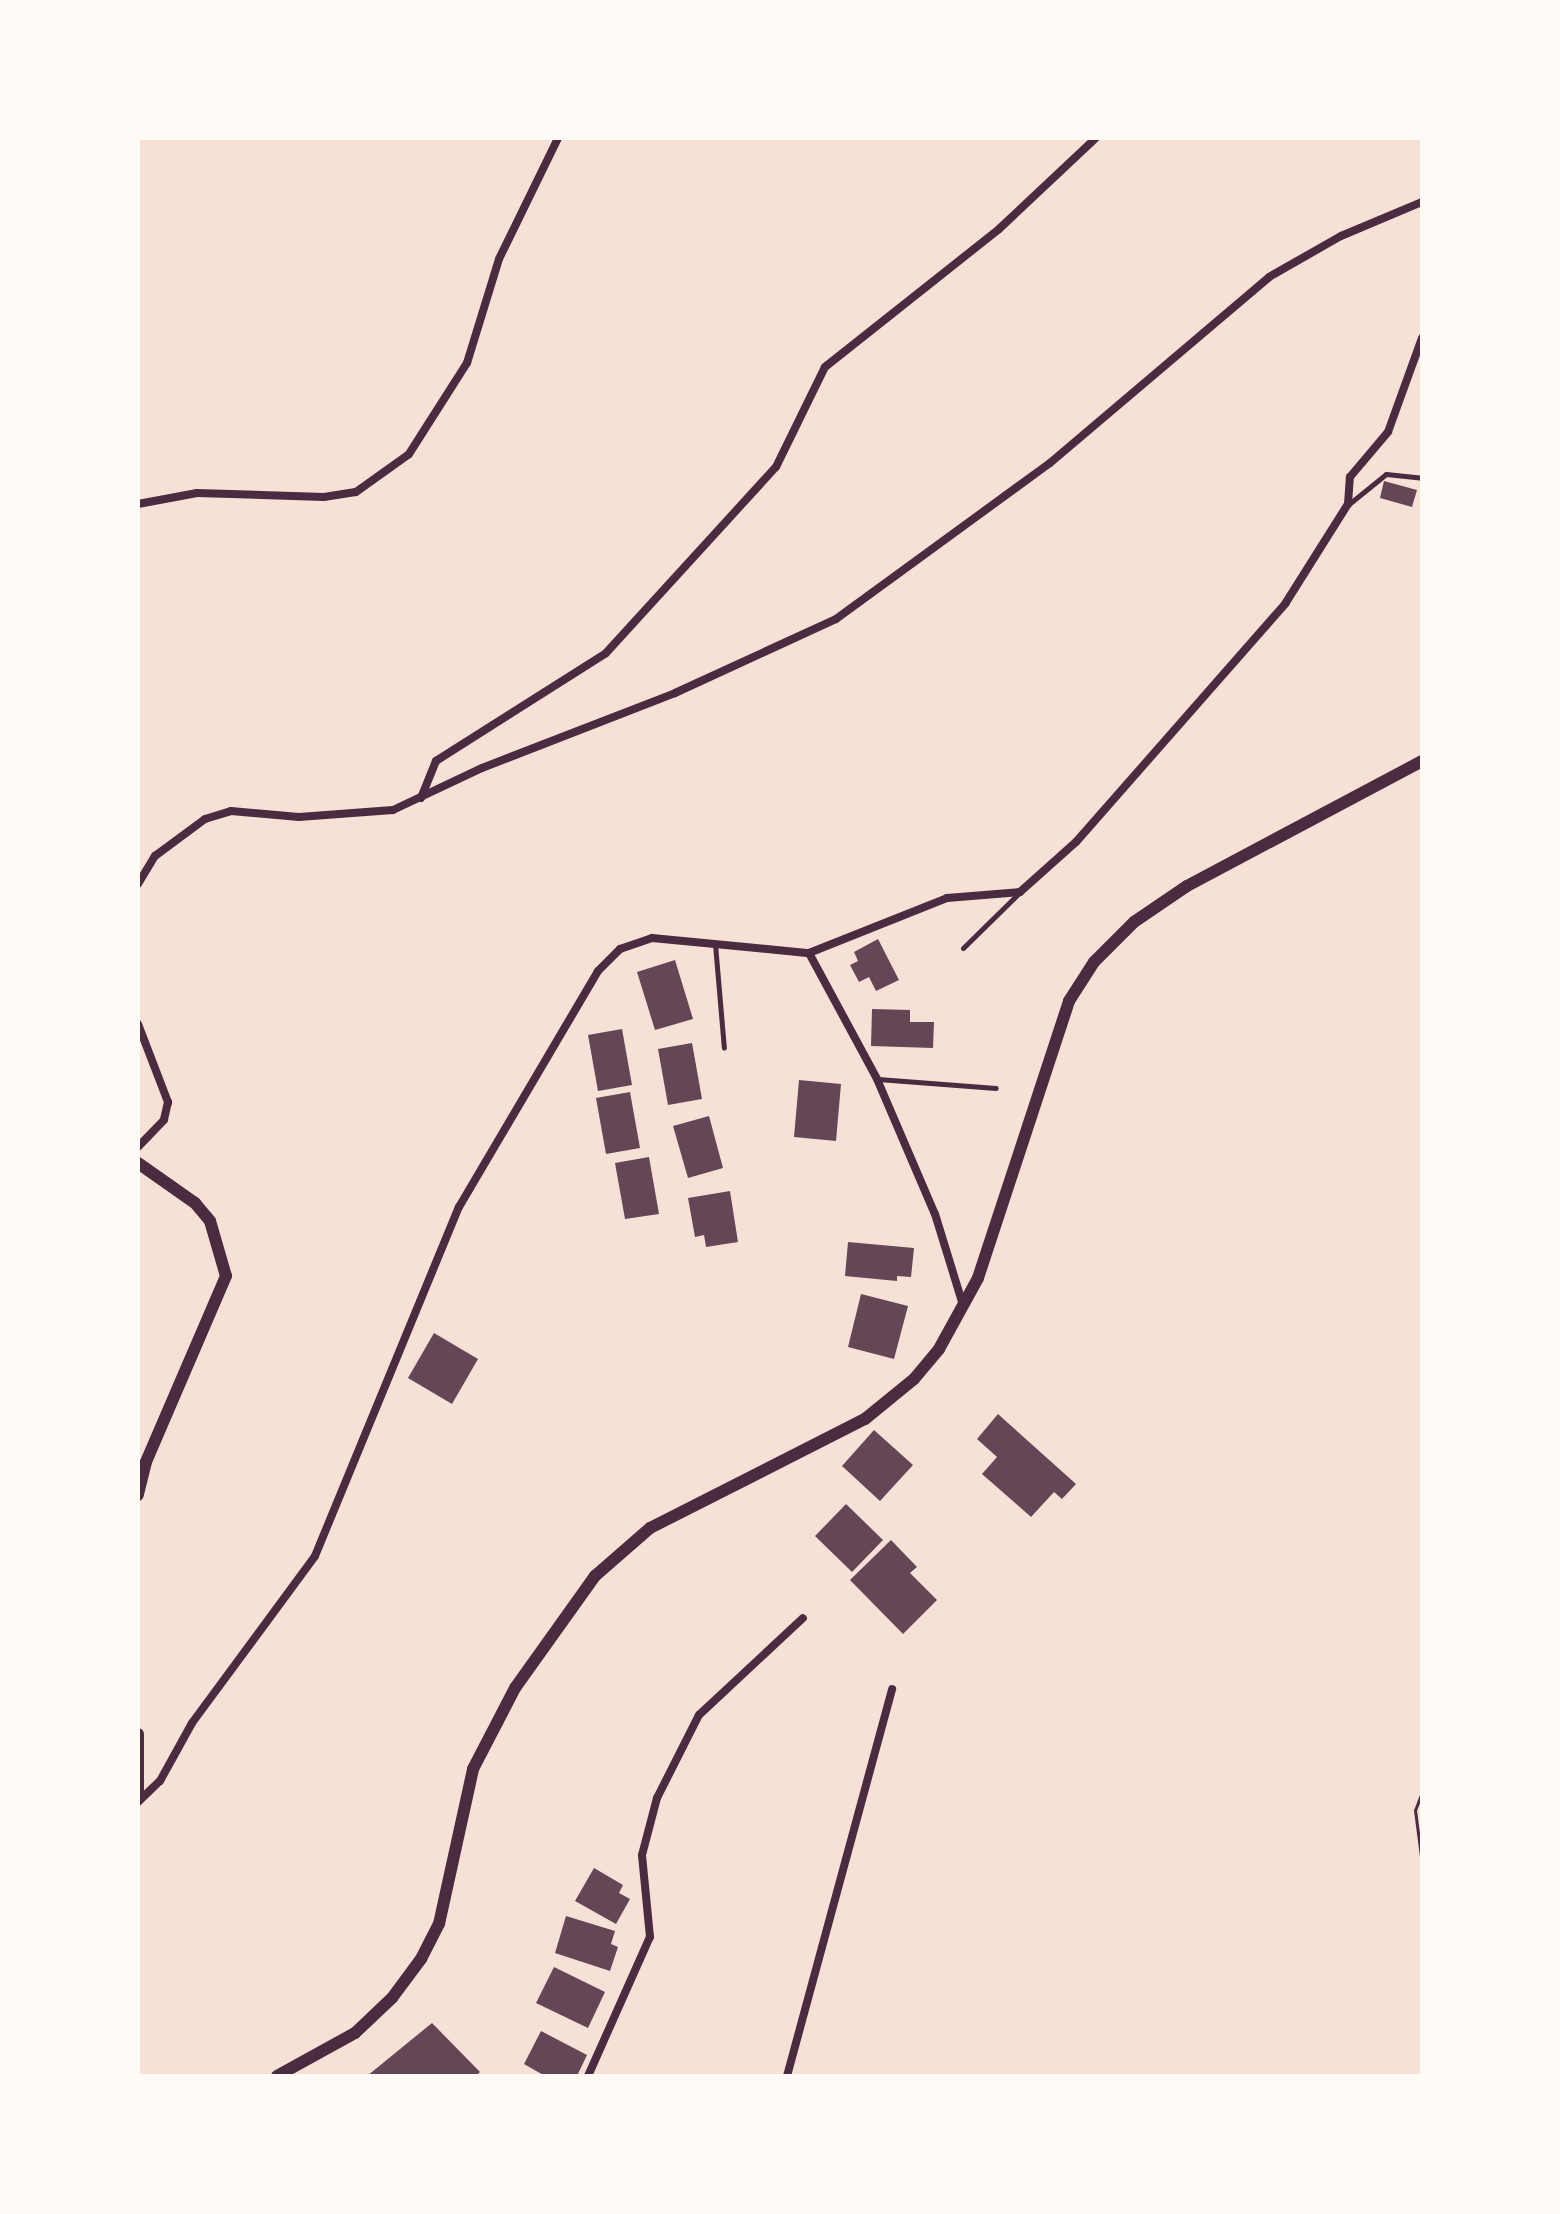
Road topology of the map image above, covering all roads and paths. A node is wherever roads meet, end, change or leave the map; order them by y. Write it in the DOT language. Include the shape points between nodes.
graph roads {
  1 [pos="558,138"];
  2 [pos="1096,138"];
  3 [pos="1422,202"];
  4 [pos="1422,338"];
  5 [pos="1422,478"];
  6 [pos="138,504"];
  7 [pos="1348,504"];
  8 [pos="1422,761"];
  9 [pos="421,798"];
  10 [pos="138,884"];
  11 [pos="1020,892"];
  12 [pos="715,944"];
  13 [pos="963,948"];
  14 [pos="809,953"];
  15 [pos="138,1024"];
  16 [pos="724,1048"];
  17 [pos="877,1079"];
  18 [pos="996,1088"];
  19 [pos="138,1147"];
  20 [pos="138,1163"];
  21 [pos="964,1310"];
  22 [pos="138,1495"];
  23 [pos="803,1618"];
  24 [pos="892,1689"];
  25 [pos="138,1734"];
  26 [pos="138,1791"];
  27 [pos="1422,1792"];
  28 [pos="138,1802"];
  29 [pos="1422,1864"];
  30 [pos="277,2076"];
  31 [pos="588,2076"];
  32 [pos="787,2076"];
  1 -- 6 [label="street" via="499,259 467,363 409,454 356,492 324,497 197,493"];
  2 -- 9 [label="street" via="999,229 825,367 776,467 606,653 436,761"];
  3 -- 9 [label="street" via="1341,236 1269,277 1050,463 836,619 675,693 482,768"];
  4 -- 7 [label="street" via="1388,432 1350,477"];
  5 -- 7 [label="lane" via="1386,474"];
  7 -- 11 [label="street" via="1285,604 1076,842"];
  8 -- 21 [label="street" via="1187,886 1134,922 1094,962 1069,1001"];
  9 -- 10 [label="street" via="357,816 231,811 180,833 155,856"];
  11 -- 13 [label="lane"];
  11 -- 14 [label="street" via="947,898"];
  12 -- 14 [label="street"];
  12 -- 16 [label="lane"];
  12 -- 28 [label="street" via="652,938 620,949 598,971 459,1207 315,1556 192,1723 160,1781"];
  14 -- 17 [label="street"];
  15 -- 19 [label="street" via="168,1102 164,1120"];
  17 -- 18 [label="lane"];
  17 -- 21 [label="street" via="935,1214"];
  20 -- 22 [label="street" via="195,1203 210,1221 226,1276 146,1462"];
  21 -- 30 [label="street" via="914,1379 865,1419 650,1528 595,1576 515,1688 473,1769 439,1924 421,1959 392,1998 355,2033"];
  23 -- 31 [label="street" via="699,1715 657,1798 642,1855 650,1937"];
  24 -- 32 [label="street"];
  25 -- 26 [label="street"];
  27 -- 29 [label="path" via="1415,1810"];
}
